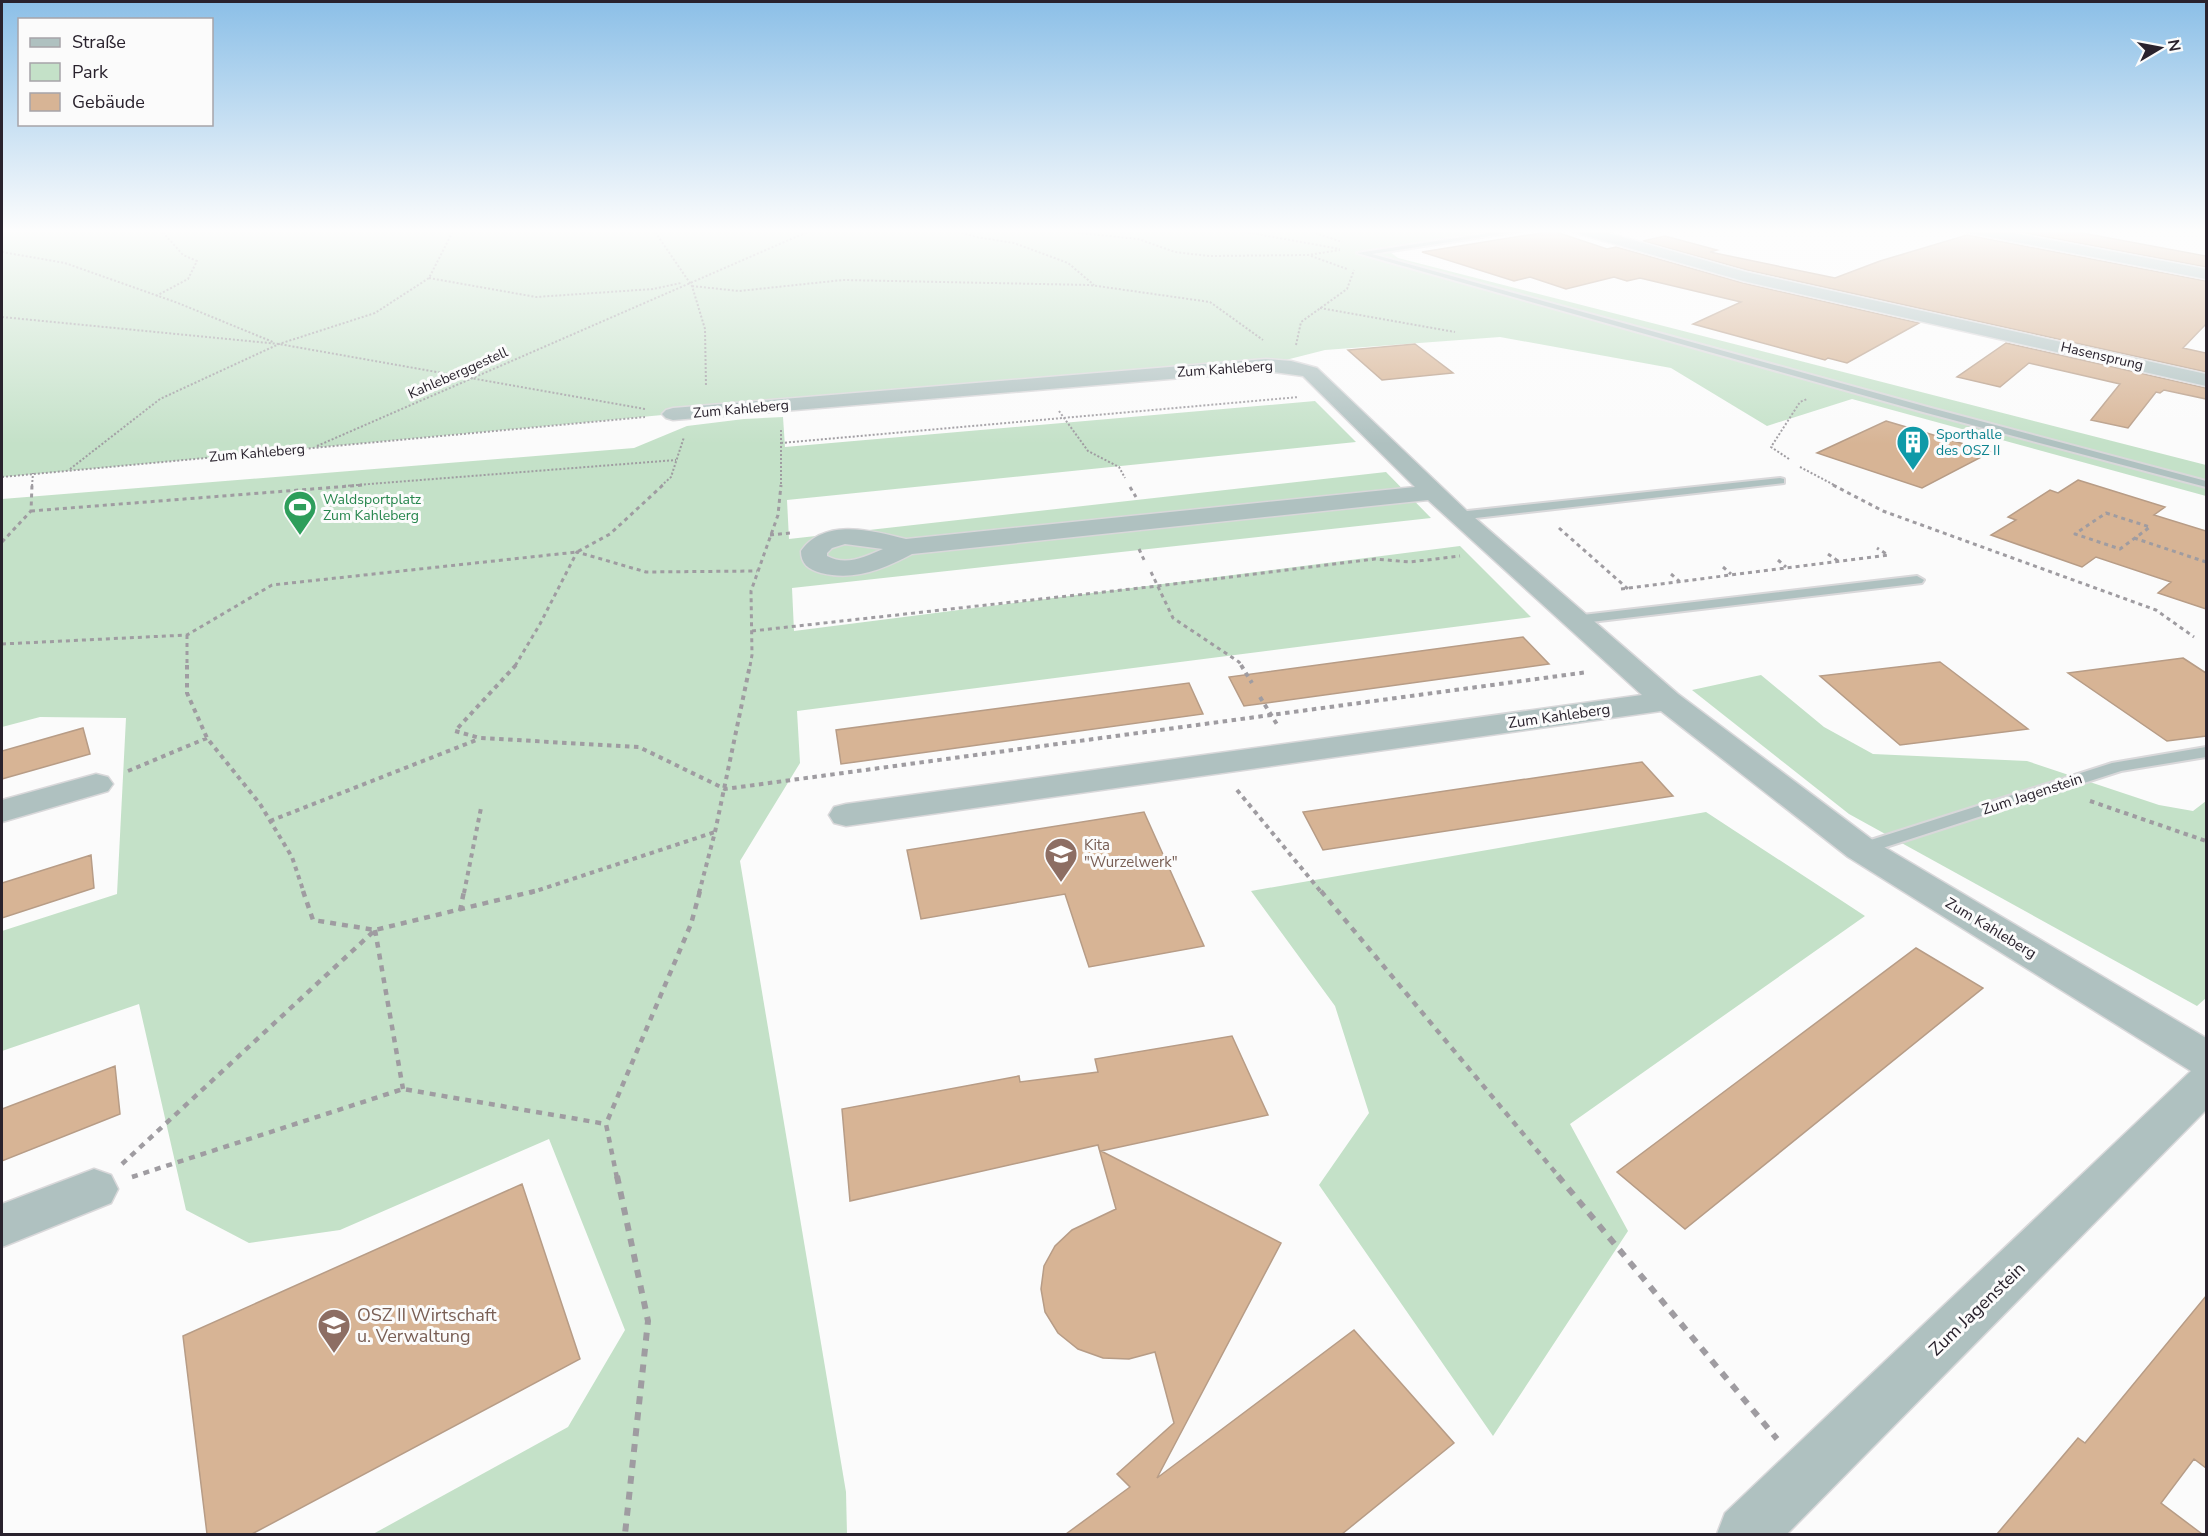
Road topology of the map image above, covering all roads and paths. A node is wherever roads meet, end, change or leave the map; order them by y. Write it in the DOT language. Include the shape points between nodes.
graph roads {
  1 [pos="168,301"];
  2 [pos="394,301"];
  3 [pos="647,301"];
  4 [pos="696,301"];
  5 [pos="1201,301"];
  6 [pos="1330,301"];
  7 [pos="1533,301"];
  8 [pos="1853,301"];
  9 [pos="1319,308"];
  10 [pos="2,317"];
  11 [pos="1455,332"];
  12 [pos="279,344"];
  13 [pos="1293,359"];
  14 [pos="473,377"];
  15 [pos="2206,380"];
  16 [pos="1843,387"];
  17 [pos="1332,394"];
  18 [pos="780,405"];
  19 [pos="1059,411"];
  20 [pos="690,413"];
  21 [pos="1062,418"];
  22 [pos="781,443"];
  23 [pos="308,448"];
  24 [pos="676,460"];
  25 [pos="68,470"];
  26 [pos="33,473"];
  27 [pos="2,477"];
  28 [pos="1125,478"];
  29 [pos="1780,481"];
  30 [pos="2206,484"];
  31 [pos="1432,492"];
  32 [pos="1536,508"];
  33 [pos="31,512"];
  34 [pos="1458,516"];
  35 [pos="2134,538"];
  36 [pos="2,542"];
  37 [pos="906,547"];
  38 [pos="1877,548"];
  39 [pos="577,552"];
  40 [pos="1498,552"];
  41 [pos="1828,554"];
  42 [pos="1778,561"];
  43 [pos="1838,561"];
  44 [pos="2206,562"];
  45 [pos="1723,567"];
  46 [pos="1787,568"];
  47 [pos="757,571"];
  48 [pos="1151,572"];
  49 [pos="1671,574"];
  50 [pos="1732,574"];
  51 [pos="1917,580"];
  52 [pos="1680,581"];
  53 [pos="1158,586"];
  54 [pos="1627,588"];
  55 [pos="1617,590"];
  56 [pos="1653,611"];
  57 [pos="1574,620"];
  58 [pos="752,631"];
  59 [pos="187,636"];
  60 [pos="2194,637"];
  61 [pos="2,644"];
  62 [pos="1628,667"];
  63 [pos="1252,682"];
  64 [pos="1667,701"];
  65 [pos="207,738"];
  66 [pos="480,738"];
  67 [pos="2206,752"];
  68 [pos="1215,764"];
  69 [pos="96,784"];
  70 [pos="2052,788"];
  71 [pos="725,789"];
  72 [pos="481,808"];
  73 [pos="2,811"];
  74 [pos="846,815"];
  75 [pos="270,821"];
  76 [pos="715,832"];
  77 [pos="2206,842"];
  78 [pos="1861,849"];
  79 [pos="459,911"];
  80 [pos="375,930"];
  81 [pos="2206,1059"];
  82 [pos="2206,1083"];
  83 [pos="403,1089"];
  84 [pos="606,1124"];
  85 [pos="94,1189"];
  86 [pos="2,1226"];
  87 [pos="1808,1475"];
  88 [pos="625,1534"];
  89 [pos="1746,1534"];
  1 -- 12 [label="path"];
  2 -- 12 [label="path" via="375,313"];
  3 -- 14 [label="path, Kahleberggestell"];
  4 -- 20 [label="path" via="705,329"];
  5 -- 13 [label="path" via="1210,302"];
  6 -- 9 [label="path"];
  7 -- 16 [label="lane"];
  8 -- 15 [label="street, Hasensprung"];
  9 -- 11 [label="path"];
  9 -- 13 [label="path" via="1301,322"];
  10 -- 12 [label="path"];
  12 -- 14 [label="path"];
  12 -- 25 [label="path" via="160,399"];
  13 -- 17 [label="street, Zum Kahleberg"];
  13 -- 18 [label="street, Zum Kahleberg" via="1266,365"];
  14 -- 20 [label="path"];
  14 -- 23 [label="path, Kahleberggestell"];
  16 -- 30 [label="lane"];
  16 -- 60 [label="path" via="1800,402 1771,447 1812,475 1883,511 2156,610"];
  17 -- 21 [label="path"];
  17 -- 31 [label="street, Zum Kahleberg"];
  18 -- 20 [label="street, Zum Kahleberg"];
  18 -- 22 [label="path"];
  19 -- 21 [label="path"];
  20 -- 23 [label="path, Zum Kahleberg"];
  20 -- 24 [label="path"];
  21 -- 22 [label="path"];
  21 -- 28 [label="path" via="1088,451 1119,467"];
  22 -- 47 [label="path" via="778,515"];
  23 -- 25 [label="path, Zum Kahleberg"];
  24 -- 33 [label="path"];
  24 -- 39 [label="path" via="671,477 610,534"];
  25 -- 26 [label="path, Zum Kahleberg"];
  26 -- 27 [label="path, Zum Kahleberg"];
  26 -- 33 [label="path"];
  29 -- 32 [label="lane"];
  31 -- 34 [label="street, Zum Kahleberg"];
  31 -- 37 [label="street"];
  32 -- 34 [label="lane"];
  32 -- 54 [label="path"];
  33 -- 36 [label="path"];
  34 -- 40 [label="street, Zum Kahleberg"];
  35 -- 35 [label="path" via="2150,527 2106,513 2075,534 2120,549"];
  35 -- 44 [label="path"];
  38 -- 43 [label="path" via="1888,555"];
  39 -- 47 [label="path" via="646,572"];
  39 -- 59 [label="path" via="272,585"];
  39 -- 66 [label="path" via="515,666 455,731"];
  40 -- 53 [label="path" via="1410,562 1375,559"];
  40 -- 57 [label="street, Zum Kahleberg"];
  41 -- 43 [label="path"];
  42 -- 46 [label="path"];
  43 -- 46 [label="path"];
  45 -- 50 [label="path"];
  46 -- 50 [label="path"];
  47 -- 58 [label="path" via="751,591"];
  48 -- 53 [label="path"];
  49 -- 52 [label="path"];
  50 -- 52 [label="path"];
  51 -- 56 [label="lane"];
  52 -- 54 [label="path"];
  53 -- 58 [label="path"];
  53 -- 63 [label="path" via="1173,618 1239,662"];
  54 -- 55 [label="path"];
  54 -- 56 [label="path"];
  56 -- 57 [label="lane"];
  57 -- 62 [label="street, Zum Kahleberg"];
  58 -- 71 [label="path" via="752,655"];
  59 -- 61 [label="path"];
  59 -- 65 [label="path" via="187,693"];
  62 -- 64 [label="street, Zum Kahleberg"];
  62 -- 71 [label="path"];
  64 -- 68 [label="street, Zum Kahleberg"];
  64 -- 78 [label="street, Zum Kahleberg"];
  65 -- 69 [label="path"];
  65 -- 75 [label="path"];
  66 -- 71 [label="path" via="639,747"];
  66 -- 75 [label="path"];
  67 -- 70 [label="lane, Zum Jagenstein" via="2118,767"];
  68 -- 74 [label="street, Zum Kahleberg"];
  68 -- 87 [label="path"];
  69 -- 73 [label="street"];
  70 -- 77 [label="path"];
  70 -- 78 [label="lane, Zum Jagenstein"];
  71 -- 76 [label="path"];
  72 -- 79 [label="path"];
  75 -- 80 [label="path" via="292,857 313,920"];
  76 -- 79 [label="path" via="517,897"];
  76 -- 84 [label="path" via="692,924"];
  78 -- 81 [label="street, Zum Kahleberg"];
  79 -- 80 [label="path"];
  80 -- 83 [label="path"];
  80 -- 85 [label="path"];
  82 -- 87 [label="street, Zum Jagenstein"];
  83 -- 84 [label="path"];
  83 -- 85 [label="path"];
  84 -- 88 [label="path" via="648,1320"];
  85 -- 86 [label="street"];
  87 -- 89 [label="street, Zum Jagenstein"];
}
